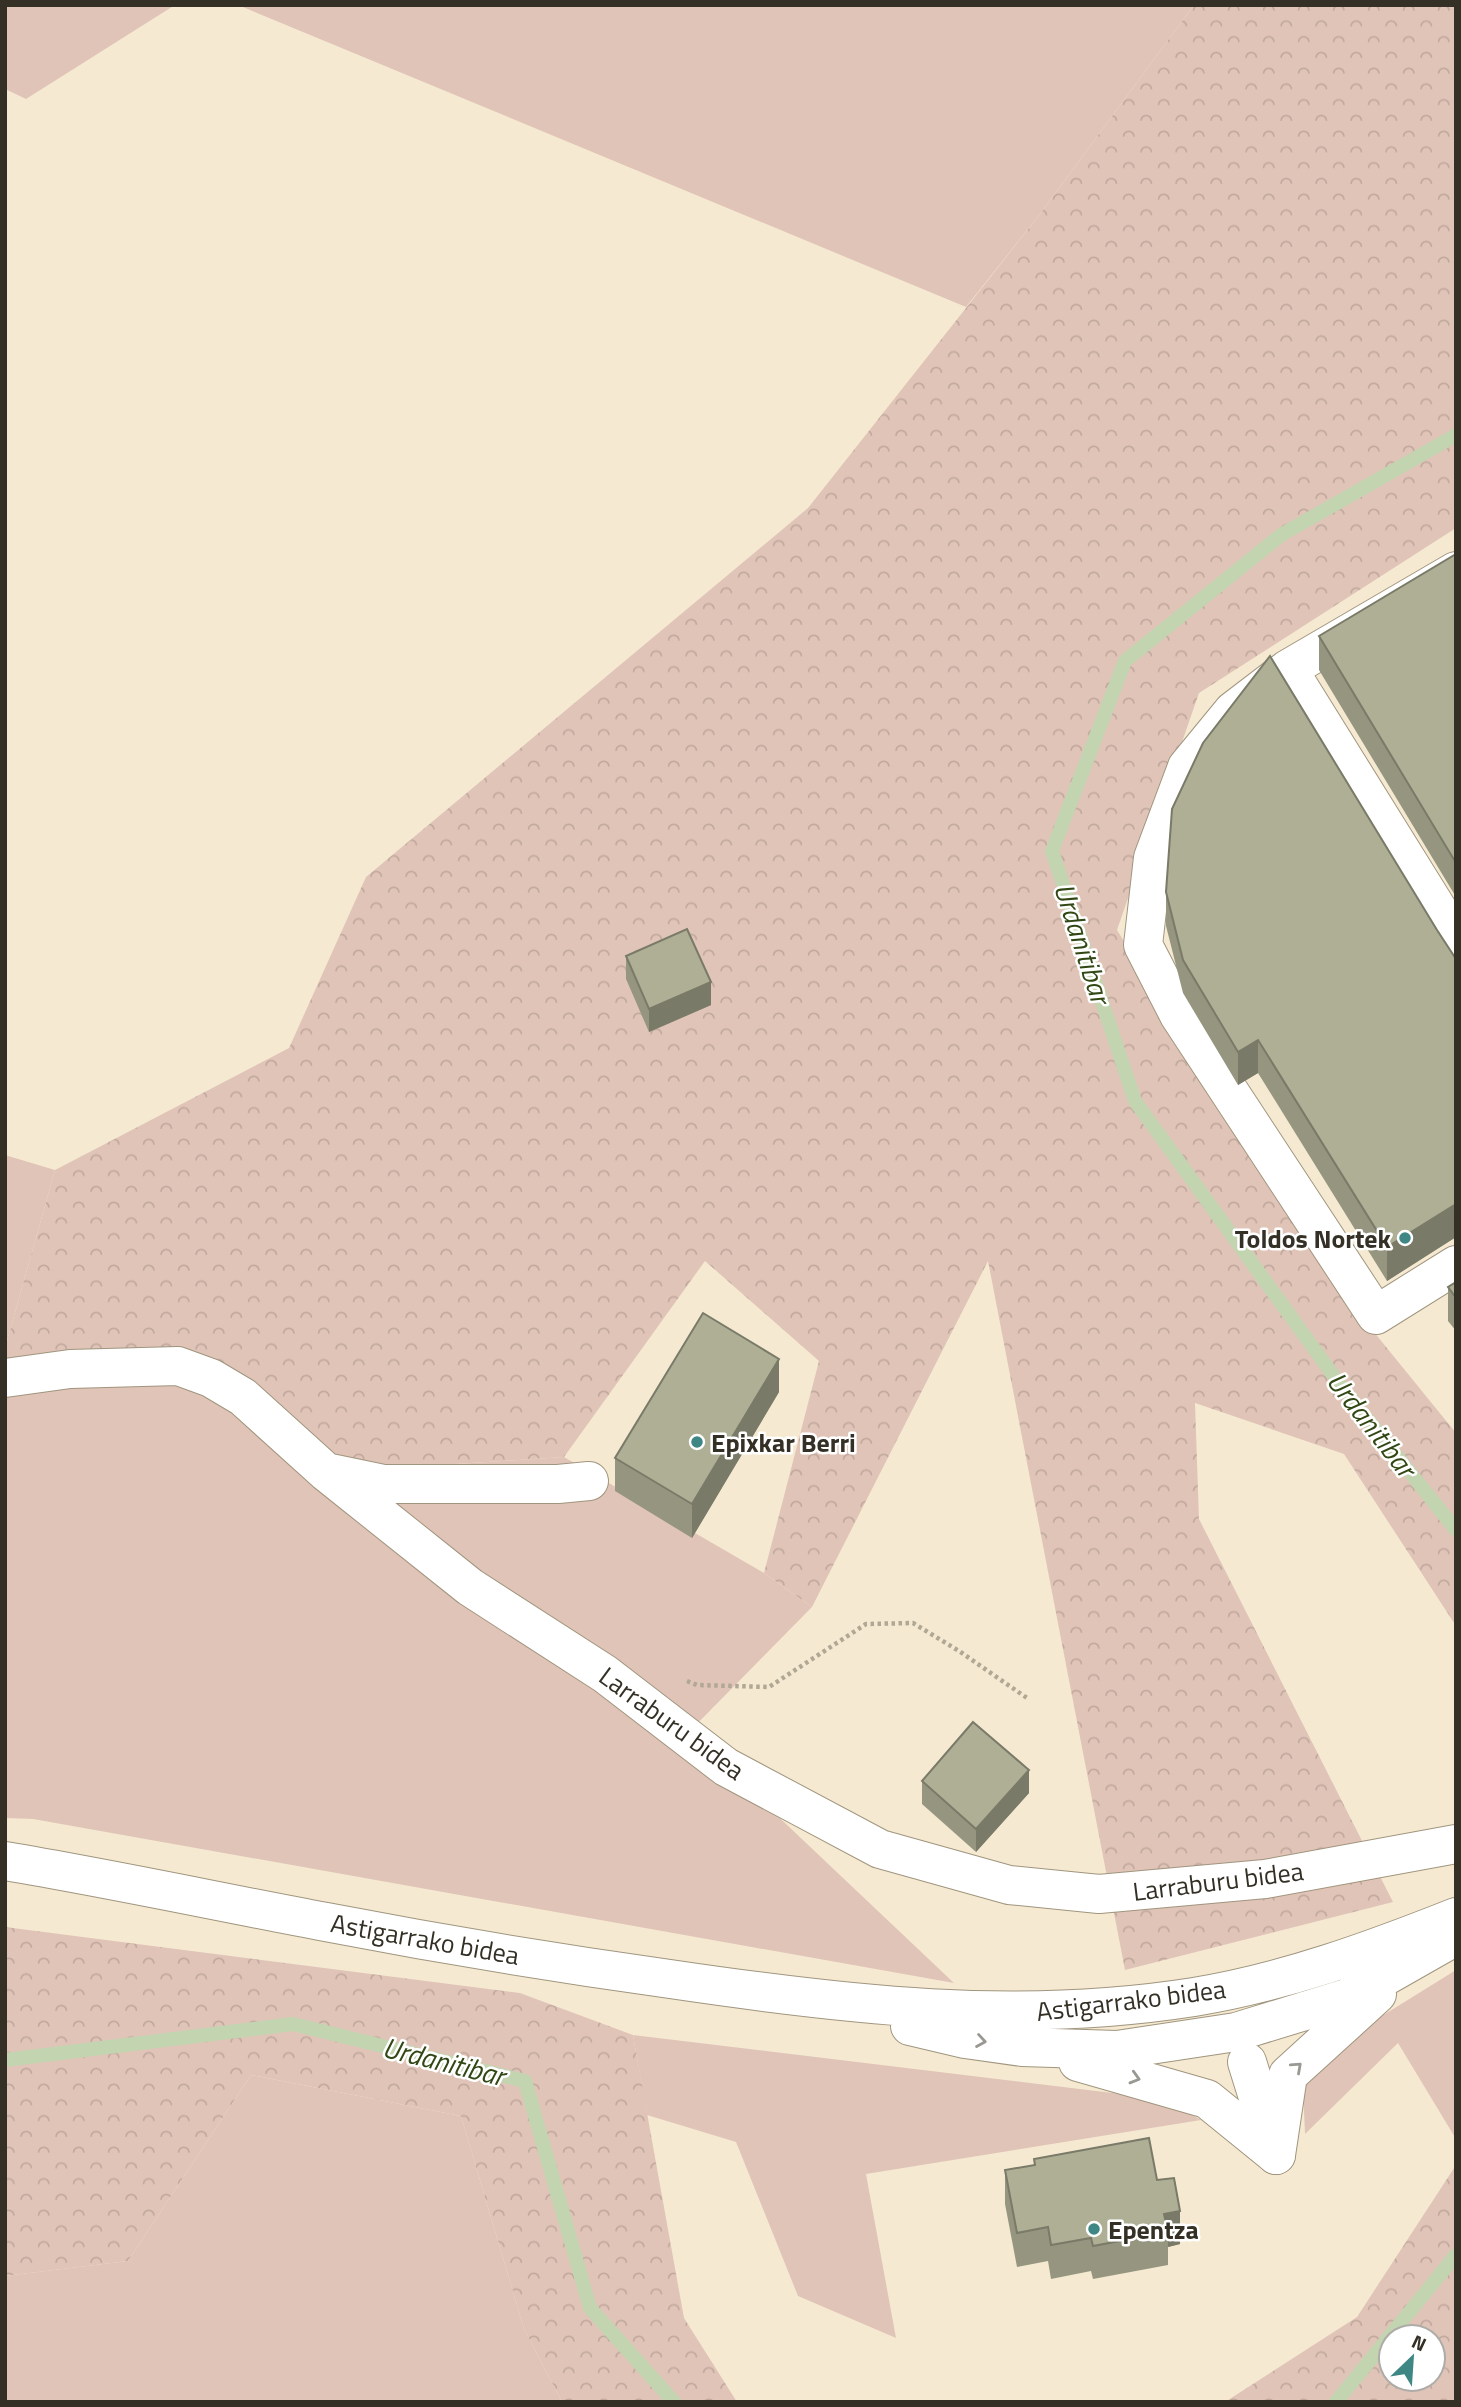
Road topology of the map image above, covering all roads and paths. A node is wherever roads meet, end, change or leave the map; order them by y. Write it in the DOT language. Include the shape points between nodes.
graph roads {
  1 [pos="1456,571"];
  2 [pos="1288,669"];
  3 [pos="1456,939"];
  4 [pos="1456,1265"];
  5 [pos="5,1378"];
  6 [pos="326,1472"];
  7 [pos="589,1481"];
  8 [pos="684,1681"];
  9 [pos="1027,1698"];
  10 [pos="1456,1844"];
  11 [pos="5,1861"];
  12 [pos="1456,1917"];
  13 [pos="1456,1936"];
  14 [pos="1396,1955"];
  15 [pos="796,1998"];
  16 [pos="1168,2000"];
  17 [pos="1241,2047"];
  18 [pos="1022,2048"];
  19 [pos="1276,2155"];
  1 -- 2 [label="main road"];
  2 -- 3 [label="main road"];
  2 -- 4 [label="main road" via="1233,710 1187,767 1153,858 1143,945 1179,1015 1376,1315"];
  5 -- 6 [label="main road, Larraburu bidea" via="178,1366 243,1397"];
  6 -- 7 [label="main road" via="384,1483"];
  6 -- 10 [label="main road, Larraburu bidea" via="470,1587 605,1674 726,1767 880,1849 1009,1885 1099,1894 1265,1879"];
  8 -- 9 [label="path" via="769,1686 866,1624 913,1623"];
  11 -- 15 [label="main road, Astigarrako bidea" via="327,1923"];
  12 -- 14 [label="main road, Astigarrako bidea"];
  13 -- 14 [label="main road, Astigarrako bidea"];
  14 -- 16 [label="main road, Astigarrako bidea"];
  14 -- 17 [label="main road, Astigarrako bidea" via="1347,1998"];
  19 -- 14 [label="main road, one-way" via="1288,2075"];
  15 -- 16 [label="main road, Astigarrako bidea" via="1028,2012"];
  15 -- 18 [label="main road, Astigarrako bidea, one-way" via="965,2039"];
  16 -- 17 [label="main road"];
  17 -- 18 [label="main road, Astigarrako bidea"];
  17 -- 19 [label="main road"];
  18 -- 19 [label="main road, one-way" via="1208,2099"];
}
